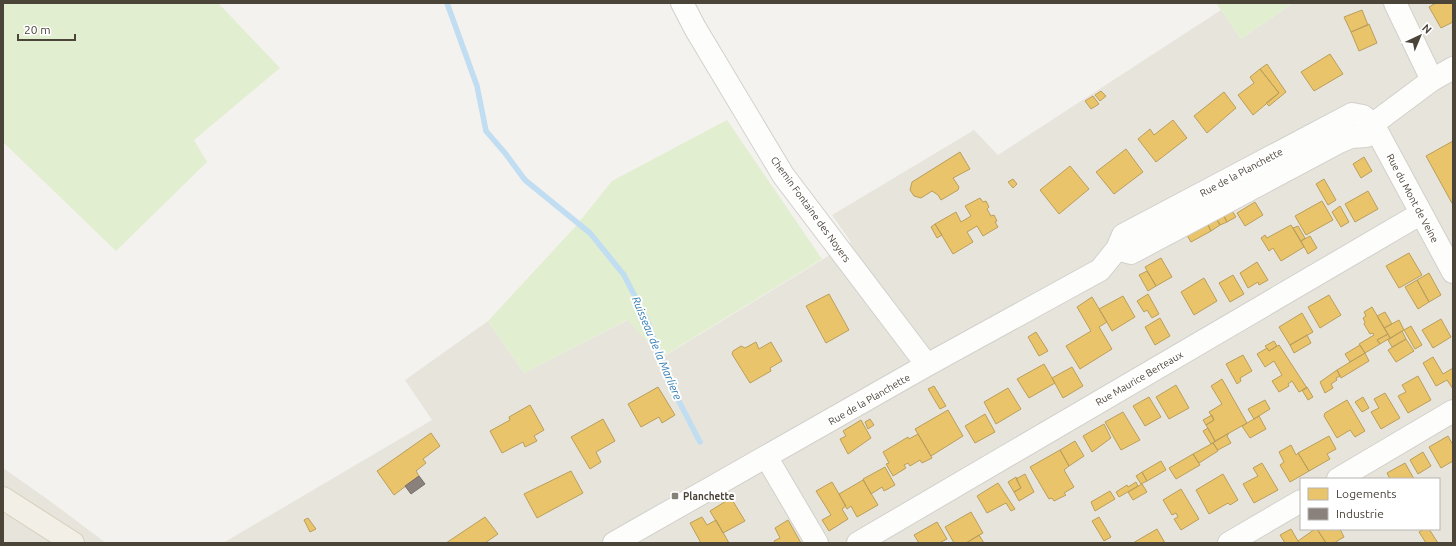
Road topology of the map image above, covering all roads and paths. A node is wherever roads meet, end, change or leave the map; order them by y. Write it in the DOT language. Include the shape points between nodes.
graph roads {
  1 [pos="682,3"];
  2 [pos="1395,3"];
  3 [pos="1453,68"];
  4 [pos="1432,80"];
  5 [pos="1373,124"];
  6 [pos="1420,214"];
  7 [pos="1453,272"];
  8 [pos="927,365"];
  9 [pos="1453,412"];
  10 [pos="768,458"];
  11 [pos="1340,478"];
  12 [pos="3,498"];
  13 [pos="1300,502"];
  14 [pos="24,511"];
  15 [pos="54,543"];
  16 [pos="73,543"];
  17 [pos="614,543"];
  18 [pos="817,543"];
  19 [pos="858,543"];
  20 [pos="1229,543"];
  1 -- 8 [label="street, Chemin Fontaine des Noyers" via="784,175"];
  2 -- 4 [label="street"];
  3 -- 4 [label="street"];
  4 -- 5 [label="street"];
  5 -- 6 [label="street, Rue du Mont de Veine"];
  5 -- 8 [label="street, Rue de la Planchette" via="1363,116 1352,114 1123,235 1117,249 1100,270"];
  6 -- 7 [label="street, Rue du Mont de Veine"];
  6 -- 19 [label="street, Rue Maurice Berteaux"];
  8 -- 10 [label="street, Rue de la Planchette"];
  9 -- 11 [label="street"];
  10 -- 17 [label="street, Rue de la Planchette"];
  10 -- 18 [label="street"];
  12 -- 14 [label="main road"];
  13 -- 20 [label="street"];
  14 -- 15 [label="main road"];
  14 -- 16 [label="main road"];
}
